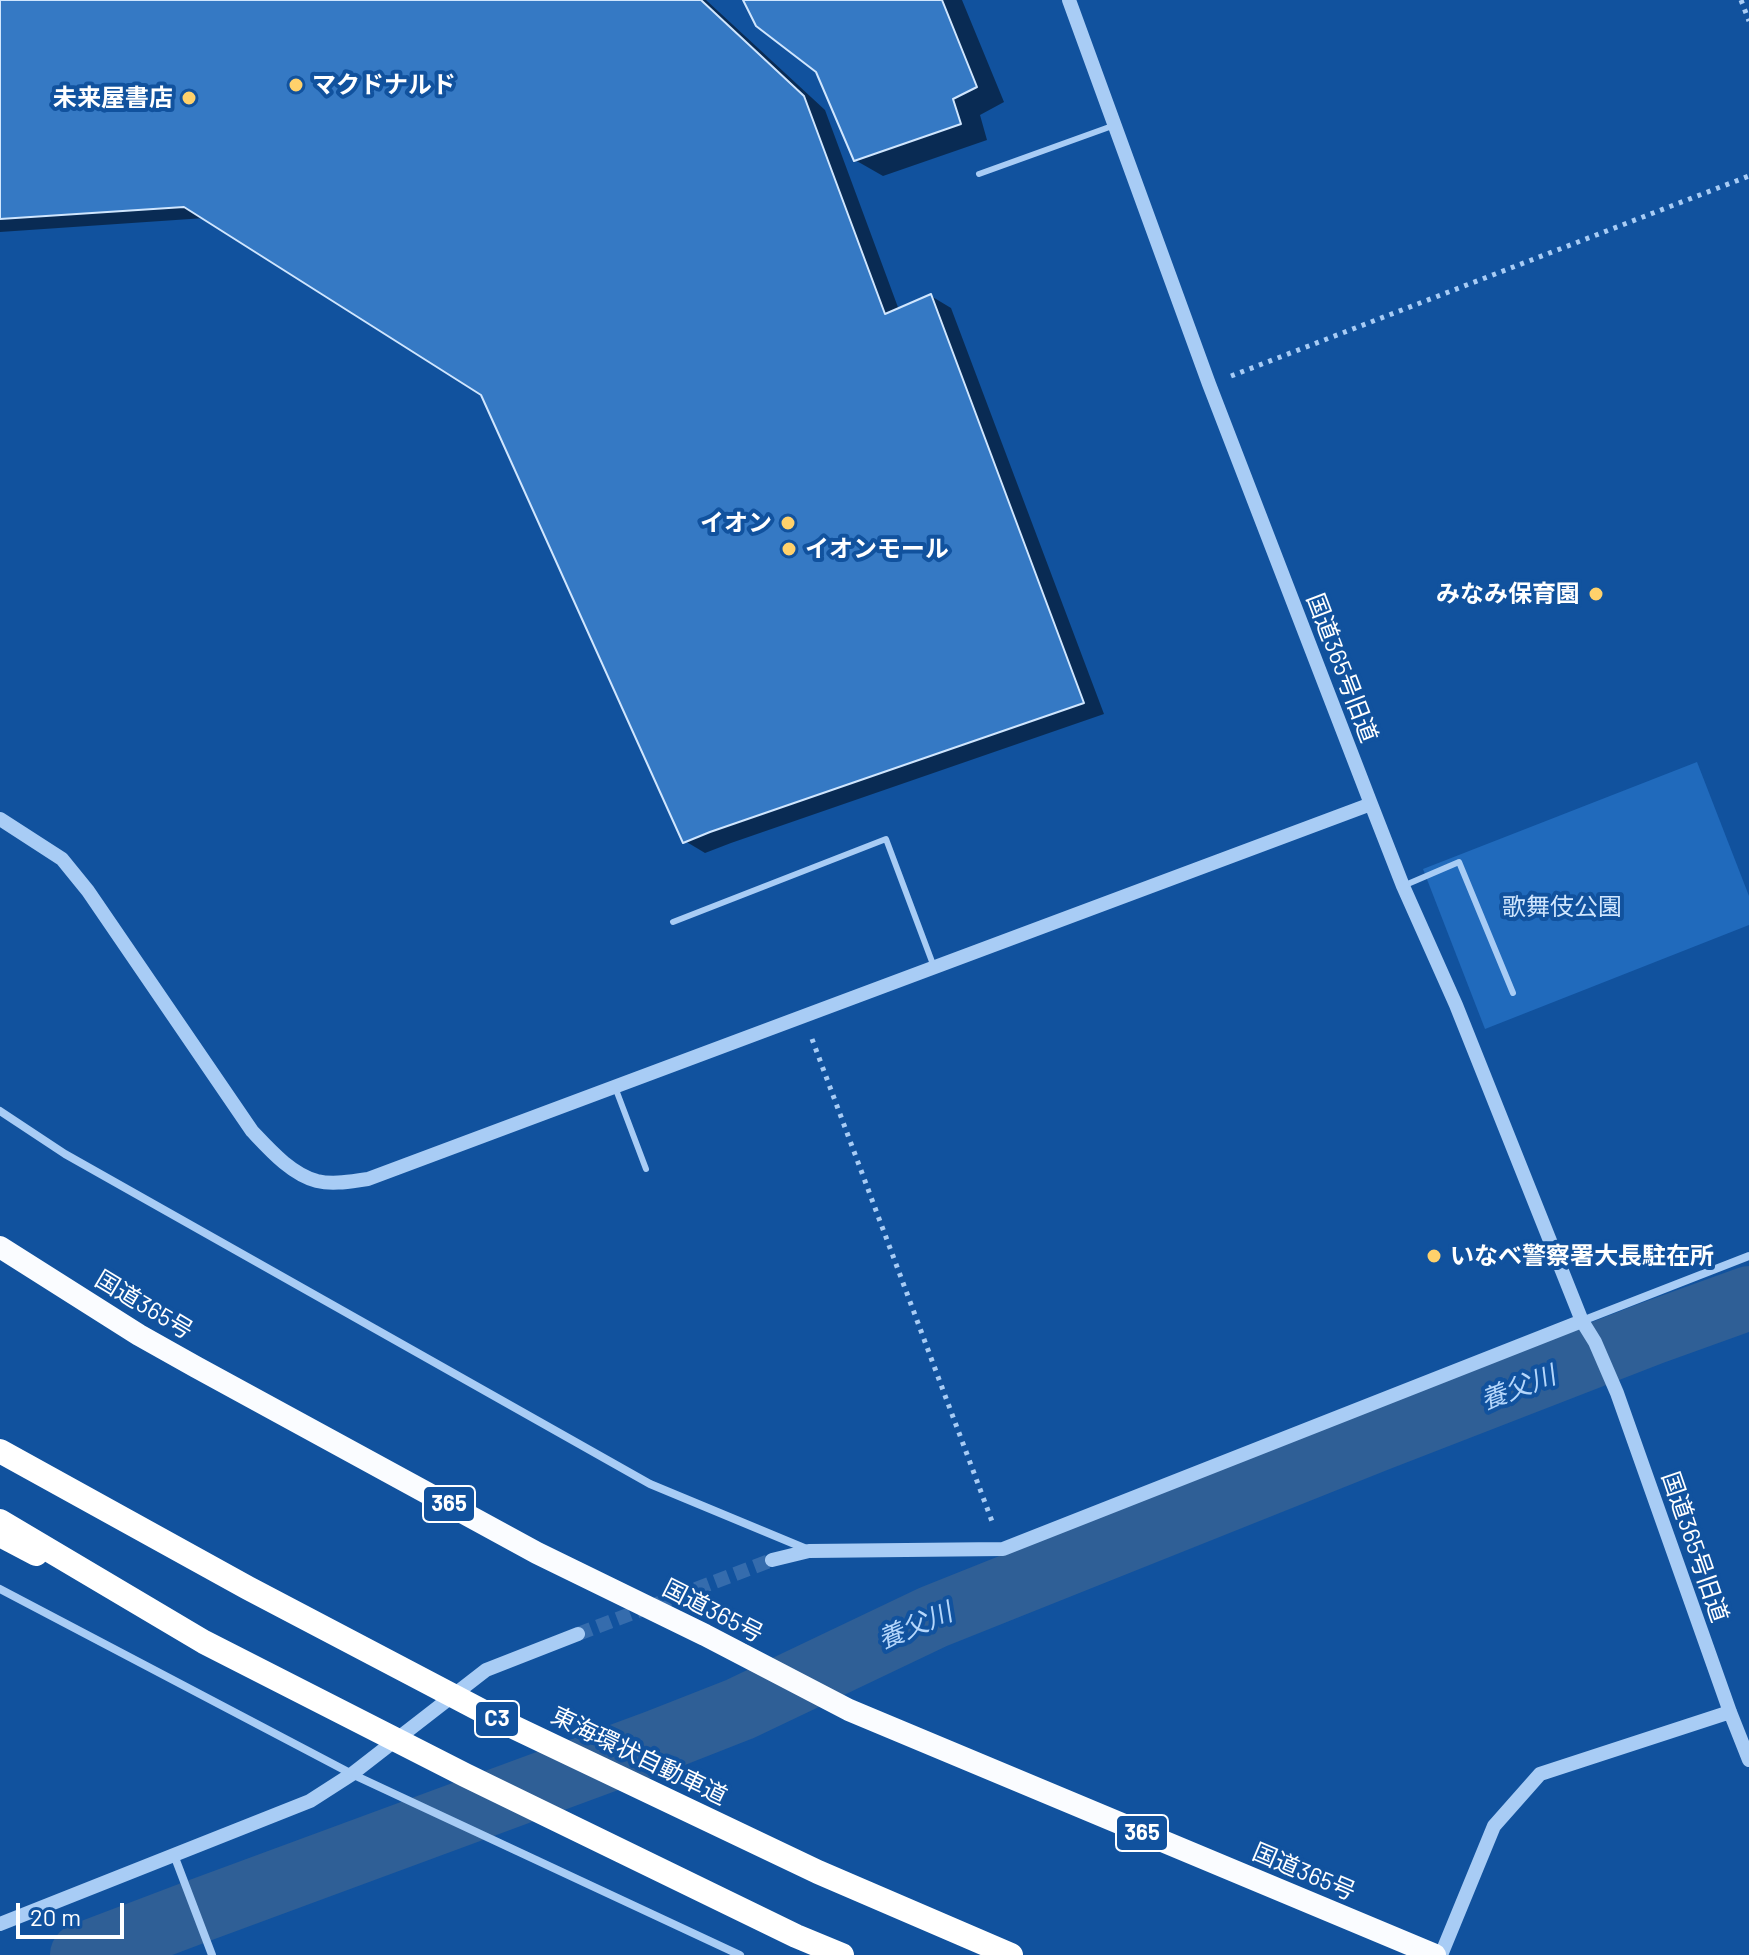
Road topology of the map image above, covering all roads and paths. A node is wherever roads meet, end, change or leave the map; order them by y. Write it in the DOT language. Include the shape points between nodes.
graph roads {
  1 [pos="1069,0"];
  2 [pos="1741,0"];
  3 [pos="1749,21"];
  4 [pos="1115,125"];
  5 [pos="979,174"];
  6 [pos="1749,176"];
  7 [pos="1209,384"];
  8 [pos="1371,804"];
  9 [pos="0,819"];
  10 [pos="1403,886"];
  11 [pos="673,922"];
  12 [pos="934,967"];
  13 [pos="1513,993"];
  14 [pos="803,1016"];
  15 [pos="615,1087"];
  16 [pos="0,1111"];
  17 [pos="646,1169"];
  18 [pos="0,1247"];
  19 [pos="1749,1256"];
  20 [pos="1582,1321"];
  21 [pos="0,1451"];
  22 [pos="0,1521"];
  23 [pos="0,1535"];
  24 [pos="1003,1549"];
  25 [pos="809,1551"];
  26 [pos="772,1560"];
  27 [pos="0,1589"];
  28 [pos="578,1634"];
  29 [pos="204,1642"];
  30 [pos="1730,1712"];
  31 [pos="1749,1760"];
  32 [pos="352,1774"];
  33 [pos="173,1854"];
  34 [pos="0,1924"];
  35 [pos="212,1955"];
  36 [pos="740,1955"];
  37 [pos="842,1955"];
  38 [pos="1011,1955"];
  39 [pos="1438,1955"];
  1 -- 4 [label="street, 国道365号旧道"];
  2 -- 3 [label="path"];
  4 -- 5 [label="lane"];
  4 -- 7 [label="street, 国道365号旧道"];
  6 -- 7 [label="path"];
  7 -- 8 [label="street, 国道365号旧道"];
  8 -- 10 [label="street, 国道365号旧道"];
  8 -- 12 [label="street"];
  9 -- 15 [label="street" via="62,859 252,1131 290,1167 317,1181 368,1179"];
  10 -- 13 [label="lane" via="1459,862"];
  10 -- 20 [label="street, 国道365号旧道"];
  11 -- 12 [label="lane" via="886,839"];
  12 -- 14 [label="street"];
  14 -- 15 [label="street"];
  14 -- 24 [label="path"];
  15 -- 17 [label="lane"];
  16 -- 25 [label="street" via="65,1154 650,1484"];
  18 -- 39 [label="highway, 国道365号 / 365" via="139,1335 537,1553 849,1710"];
  19 -- 20 [label="street"];
  20 -- 24 [label="street"];
  20 -- 30 [label="street, 国道365号旧道" via="1617,1393"];
  21 -- 38 [label="highway, 東海環状自動車道 / C3, bridge" via="505,1723 818,1872"];
  22 -- 29 [label="highway, bridge"];
  23 -- 29 [label="highway, bridge"];
  24 -- 25 [label="street"];
  25 -- 26 [label="street"];
  27 -- 32 [label="street"];
  28 -- 32 [label="street" via="486,1670"];
  29 -- 37 [label="highway, bridge" via="479,1782"];
  30 -- 31 [label="street, 国道365号旧道"];
  30 -- 39 [label="street" via="1540,1774 1494,1826"];
  32 -- 33 [label="street" via="310,1801"];
  32 -- 36 [label="street"];
  33 -- 34 [label="street"];
  33 -- 35 [label="street"];
}
